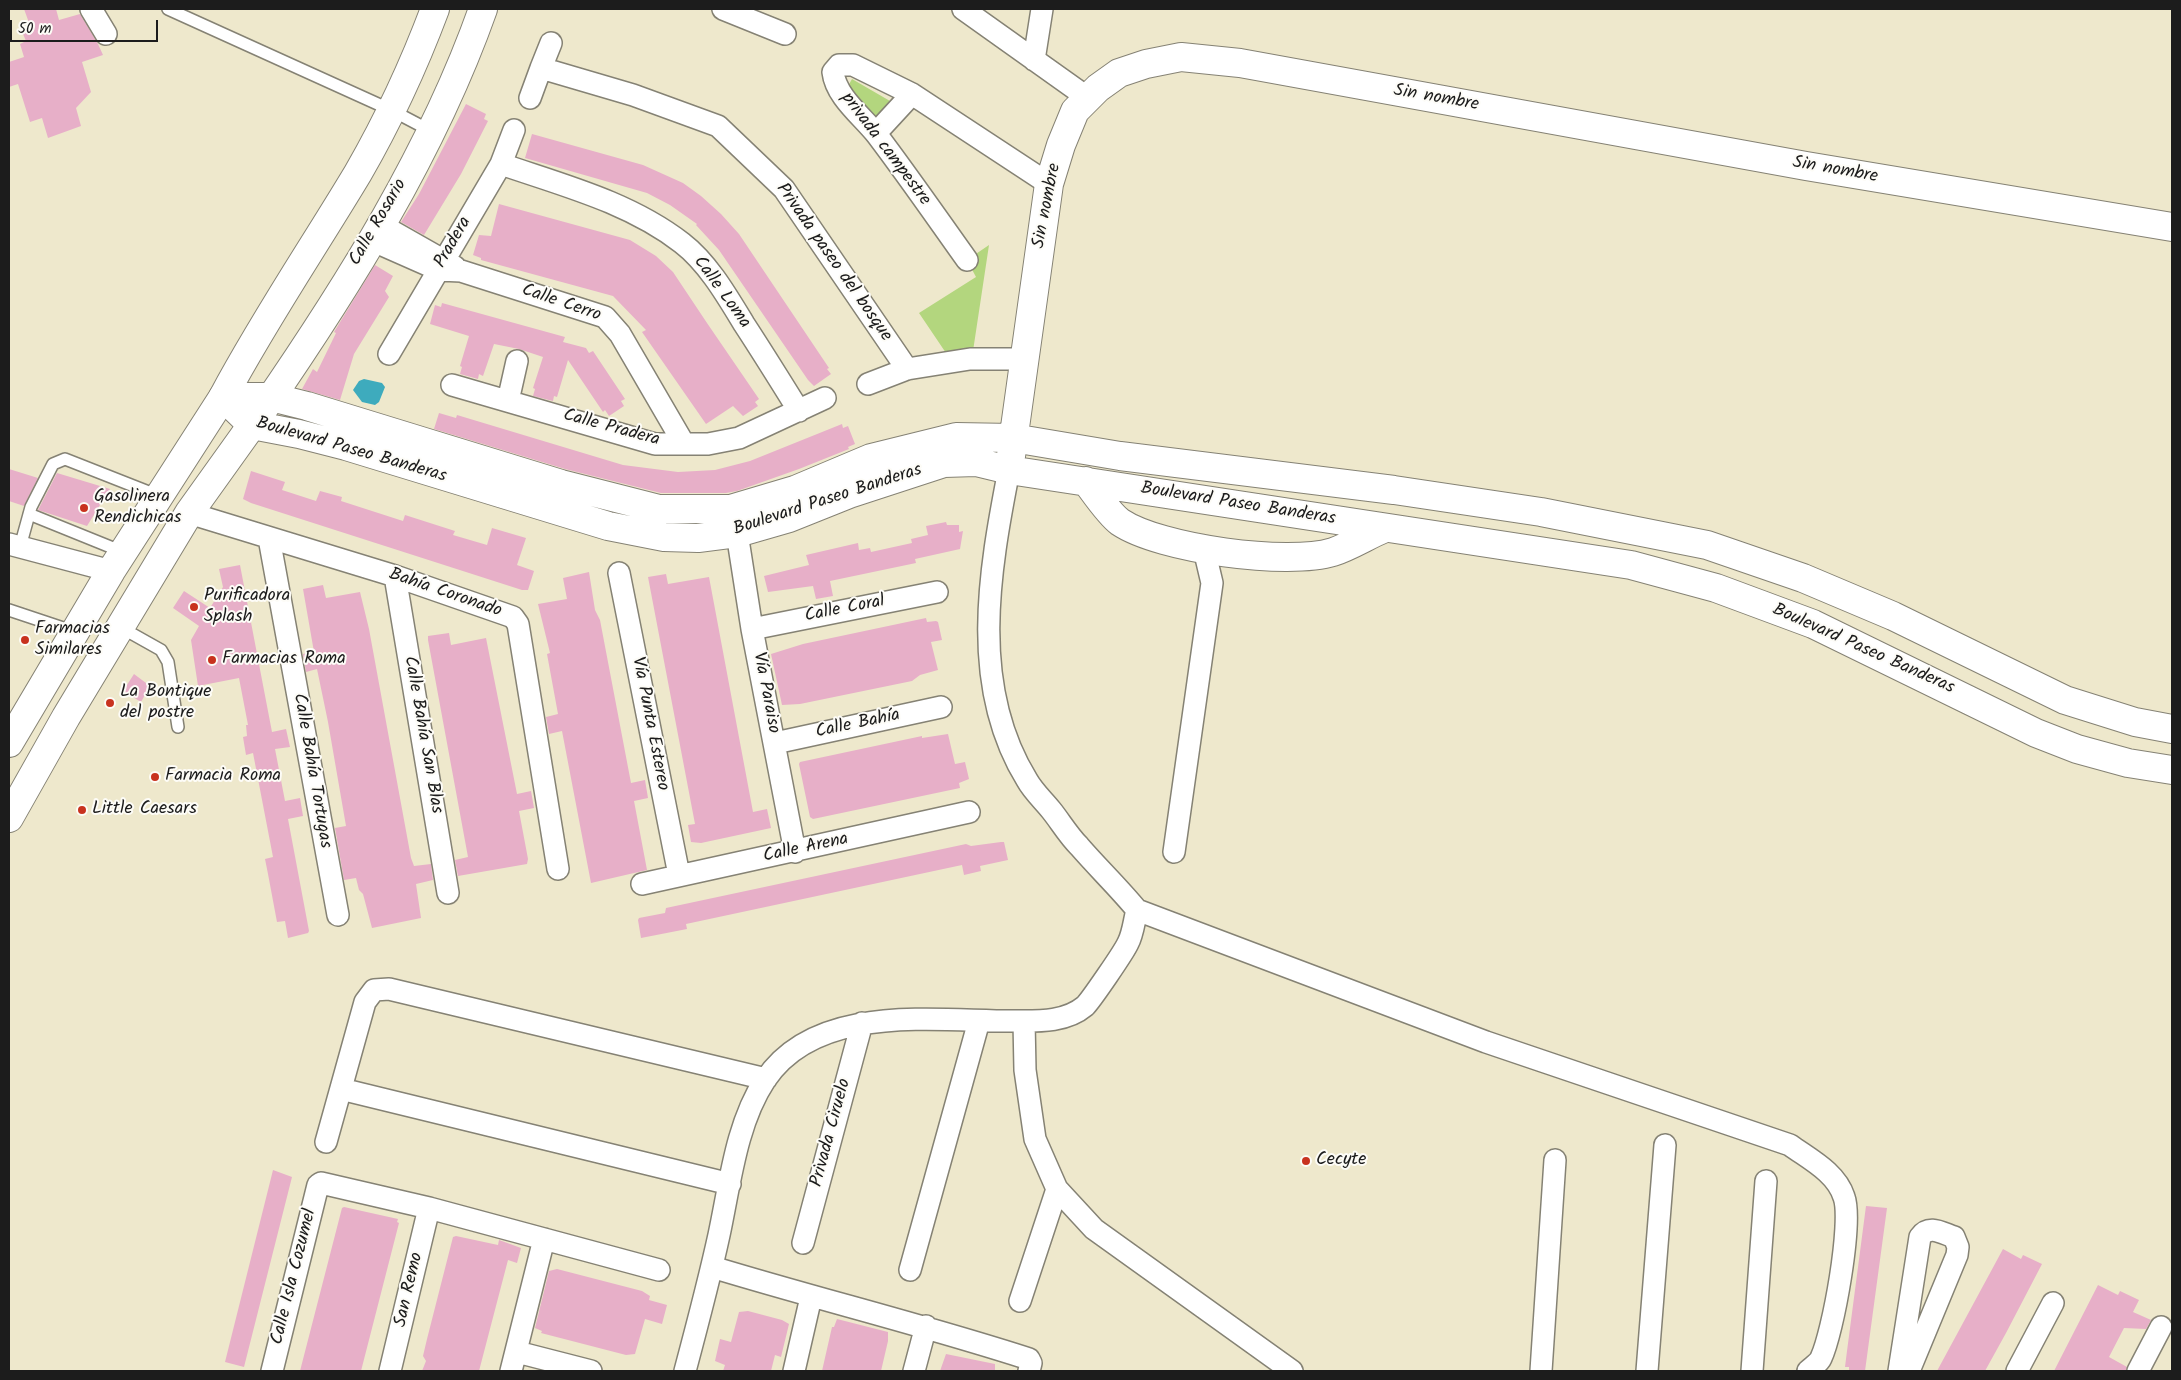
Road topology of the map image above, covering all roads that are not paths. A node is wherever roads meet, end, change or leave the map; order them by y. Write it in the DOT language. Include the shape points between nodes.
graph roads {
  1 [pos="91,9"];
  2 [pos="168,9"];
  3 [pos="435,9"];
  4 [pos="483,9"];
  5 [pos="723,9"];
  6 [pos="963,9"];
  7 [pos="1042,9"];
  8 [pos="106,34"];
  9 [pos="785,34"];
  10 [pos="551,43"];
  11 [pos="1034,60"];
  12 [pos="541,68"];
  13 [pos="912,94"];
  14 [pos="530,98"];
  15 [pos="1088,98"];
  16 [pos="391,110"];
  17 [pos="514,130"];
  18 [pos="431,131"];
  19 [pos="876,133"];
  20 [pos="500,164"];
  21 [pos="1049,184"];
  22 [pos="2172,227"];
  23 [pos="376,232"];
  24 [pos="968,260"];
  25 [pos="448,267"];
  26 [pos="389,354"];
  27 [pos="1023,359"];
  28 [pos="517,361"];
  29 [pos="907,369"];
  30 [pos="868,384"];
  31 [pos="452,385"];
  32 [pos="223,397"];
  33 [pos="271,397"];
  34 [pos="825,398"];
  35 [pos="508,401"];
  36 [pos="799,411"];
  37 [pos="252,425"];
  38 [pos="1013,438"];
  39 [pos="684,444"];
  40 [pos="1009,470"];
  41 [pos="1086,482"];
  42 [pos="159,496"];
  43 [pos="189,513"];
  44 [pos="29,514"];
  45 [pos="1385,528"];
  46 [pos="737,533"];
  47 [pos="269,538"];
  48 [pos="14,545"];
  49 [pos="1204,549"];
  50 [pos="1236,553"];
  51 [pos="117,562"];
  52 [pos="620,573"];
  53 [pos="395,576"];
  54 [pos="1212,583"];
  55 [pos="938,592"];
  56 [pos="9,610"];
  57 [pos="120,627"];
  58 [pos="752,629"];
  59 [pos="75,632"];
  60 [pos="941,707"];
  61 [pos="178,727"];
  62 [pos="2172,728"];
  63 [pos="9,743"];
  64 [pos="775,743"];
  65 [pos="2172,770"];
  66 [pos="969,812"];
  67 [pos="9,818"];
  68 [pos="795,852"];
  69 [pos="1174,852"];
  70 [pos="558,869"];
  71 [pos="679,875"];
  72 [pos="642,884"];
  73 [pos="448,893"];
  74 [pos="1137,910"];
  75 [pos="338,915"];
  76 [pos="979,1021"];
  77 [pos="1024,1021"];
  78 [pos="862,1023"];
  79 [pos="766,1079"];
  80 [pos="341,1089"];
  81 [pos="326,1142"];
  82 [pos="1665,1145"];
  83 [pos="1555,1160"];
  84 [pos="1766,1181"];
  85 [pos="730,1184"];
  86 [pos="1056,1189"];
  87 [pos="429,1208"];
  88 [pos="544,1239"];
  89 [pos="803,1243"];
  90 [pos="712,1267"];
  91 [pos="660,1270"];
  92 [pos="910,1270"];
  93 [pos="811,1297"];
  94 [pos="1020,1302"];
  95 [pos="2053,1303"];
  96 [pos="926,1326"];
  97 [pos="2161,1327"];
  98 [pos="514,1362"];
  99 [pos="1030,1366"];
  100 [pos="272,1371"];
  101 [pos="390,1371"];
  102 [pos="591,1371"];
  103 [pos="685,1371"];
  104 [pos="794,1371"];
  105 [pos="914,1371"];
  106 [pos="1292,1371"];
  107 [pos="1541,1371"];
  108 [pos="1646,1371"];
  109 [pos="1752,1371"];
  110 [pos="1808,1371"];
  111 [pos="1899,1371"];
  112 [pos="1909,1371"];
  113 [pos="2017,1371"];
  114 [pos="2138,1371"];
  1 -- 8 [label="street"];
  2 -- 16 [label="lane"];
  3 -- 16 [label="main road"];
  4 -- 18 [label="main road, Calle Rosario"];
  5 -- 9 [label="street"];
  6 -- 11 [label="street"];
  7 -- 11 [label="street"];
  10 -- 12 [label="street"];
  11 -- 15 [label="street"];
  12 -- 14 [label="street"];
  12 -- 29 [label="street, Privada paseo del bosque" via="633,95 718,126 784,189"];
  13 -- 19 [label="street"];
  13 -- 19 [label="street, privada campestre" via="853,64 838,65 833,72 834,82"];
  13 -- 21 [label="street, privada campestre"];
  15 -- 21 [label="main road, Sin nombre" via="1075,111"];
  15 -- 22 [label="main road, Sin nombre" via="1119,73 1146,64 1181,57 1240,63 1806,166"];
  16 -- 18 [label="lane"];
  16 -- 32 [label="main road" via="358,172"];
  17 -- 20 [label="street, Pradera"];
  18 -- 23 [label="main road, Calle Rosario"];
  19 -- 24 [label="street, privada campestre"];
  20 -- 25 [label="street, Pradera"];
  20 -- 36 [label="street, Calle Loma" via="647,219 683,244 707,269 729,300"];
  21 -- 27 [label="main road, Sin nombre"];
  23 -- 25 [label="street, Calle Cerro"];
  23 -- 33 [label="main road, Calle Rosario"];
  25 -- 26 [label="street, Pradera"];
  25 -- 39 [label="street, Calle Cerro" via="605,318 620,334"];
  27 -- 29 [label="street" via="970,358"];
  27 -- 38 [label="main road, Sin nombre"];
  28 -- 35 [label="street"];
  29 -- 30 [label="street"];
  31 -- 35 [label="street, Calle Pradera"];
  32 -- 33 [label="main road, Boulevard Paseo Banderas"];
  32 -- 37 [label="main road, Boulevard Paseo Banderas"];
  32 -- 42 [label="main road"];
  33 -- 37 [label="main road, Calle Rosario"];
  33 -- 38 [label="main road, Boulevard Paseo Banderas" via="561,484 659,509 731,509 795,490 871,458 956,437"];
  34 -- 36 [label="street, Calle Pradera"];
  35 -- 39 [label="street, Calle Pradera" via="655,444"];
  36 -- 39 [label="street, Calle Pradera" via="739,438 708,444"];
  37 -- 43 [label="main road, Calle Rosario"];
  37 -- 46 [label="main road, Boulevard Paseo Banderas" via="346,446 608,526 664,537 698,538"];
  38 -- 40 [label="main road, Sin nombre"];
  38 -- 62 [label="main road, Boulevard Paseo Banderas" via="1120,456 1541,512 1707,545 1803,578 1893,616 2065,700 2135,722"];
  40 -- 41 [label="main road, Boulevard Paseo Banderas"];
  40 -- 46 [label="main road, Boulevard Paseo Banderas" via="976,462 944,463"];
  40 -- 74 [label="street" via="992,568 989,614 990,664 1004,732 1027,781 1077,845"];
  41 -- 45 [label="main road, Boulevard Paseo Banderas"];
  41 -- 49 [label="main road" via="1120,522 1161,540"];
  42 -- 44 [label="lane" via="65,459 52,464"];
  42 -- 51 [label="main road"];
  43 -- 47 [label="street, Bahía Coronado"];
  43 -- 57 [label="main road, Calle Rosario"];
  44 -- 48 [label="lane"];
  44 -- 51 [label="lane"];
  45 -- 50 [label="main road" via="1332,552 1276,558"];
  45 -- 65 [label="main road, Boulevard Paseo Banderas" via="1631,565 1716,588 1814,624 2036,733 2069,746"];
  46 -- 58 [label="street, Vía Paraiso"];
  47 -- 53 [label="street, Bahía Coronado"];
  47 -- 75 [label="street, Calle Bahía Tortugas"];
  48 -- 51 [label="street"];
  49 -- 50 [label="main road"];
  49 -- 54 [label="street"];
  50 -- 54 [label="street"];
  51 -- 59 [label="main road"];
  52 -- 71 [label="street, Vía Punta Estereo"];
  53 -- 70 [label="street, Bahía Coronado" via="516,620"];
  53 -- 73 [label="street, Calle Bahía San Blas"];
  54 -- 69 [label="street"];
  55 -- 58 [label="street, Calle Coral"];
  56 -- 59 [label="lane"];
  57 -- 61 [label="lane" via="161,650 168,662"];
  57 -- 67 [label="main road, Calle Rosario"];
  58 -- 64 [label="street, Vía Paraiso"];
  59 -- 63 [label="main road"];
  60 -- 64 [label="street, Calle Bahía"];
  64 -- 68 [label="street, Vía Paraiso"];
  66 -- 68 [label="street, Calle Arena"];
  68 -- 71 [label="street, Calle Arena"];
  71 -- 72 [label="street, Calle Arena"];
  74 -- 77 [label="street" via="1128,944 1085,1006 1065,1017"];
  74 -- 110 [label="street" via="1486,1042 1790,1145 1829,1173 1844,1196 1847,1220 1833,1321 1821,1360"];
  76 -- 77 [label="street"];
  76 -- 78 [label="street"];
  76 -- 92 [label="street"];
  77 -- 86 [label="street" via="1025,1070 1035,1140"];
  78 -- 79 [label="street" via="810,1040 792,1051"];
  78 -- 89 [label="street, Privada Ciruelo"];
  79 -- 80 [label="street" via="389,989 374,990 365,1002"];
  79 -- 85 [label="street" via="751,1105"];
  80 -- 81 [label="street"];
  80 -- 85 [label="street"];
  82 -- 108 [label="street"];
  83 -- 107 [label="street"];
  84 -- 109 [label="street"];
  85 -- 90 [label="street"];
  86 -- 94 [label="street"];
  86 -- 106 [label="street" via="1094,1229"];
  87 -- 88 [label="street"];
  87 -- 100 [label="street, Calle Isla Cozumel" via="319,1183"];
  87 -- 101 [label="street, San Remo"];
  88 -- 91 [label="street"];
  88 -- 98 [label="street"];
  90 -- 93 [label="street"];
  90 -- 103 [label="street"];
  93 -- 96 [label="street"];
  93 -- 104 [label="street"];
  95 -- 113 [label="street"];
  96 -- 99 [label="street"];
  96 -- 105 [label="street"];
  97 -- 114 [label="street"];
  98 -- 102 [label="street"];
  111 -- 112 [label="street" via="1920,1237 1932,1229 1954,1238 1957,1255"];
}
